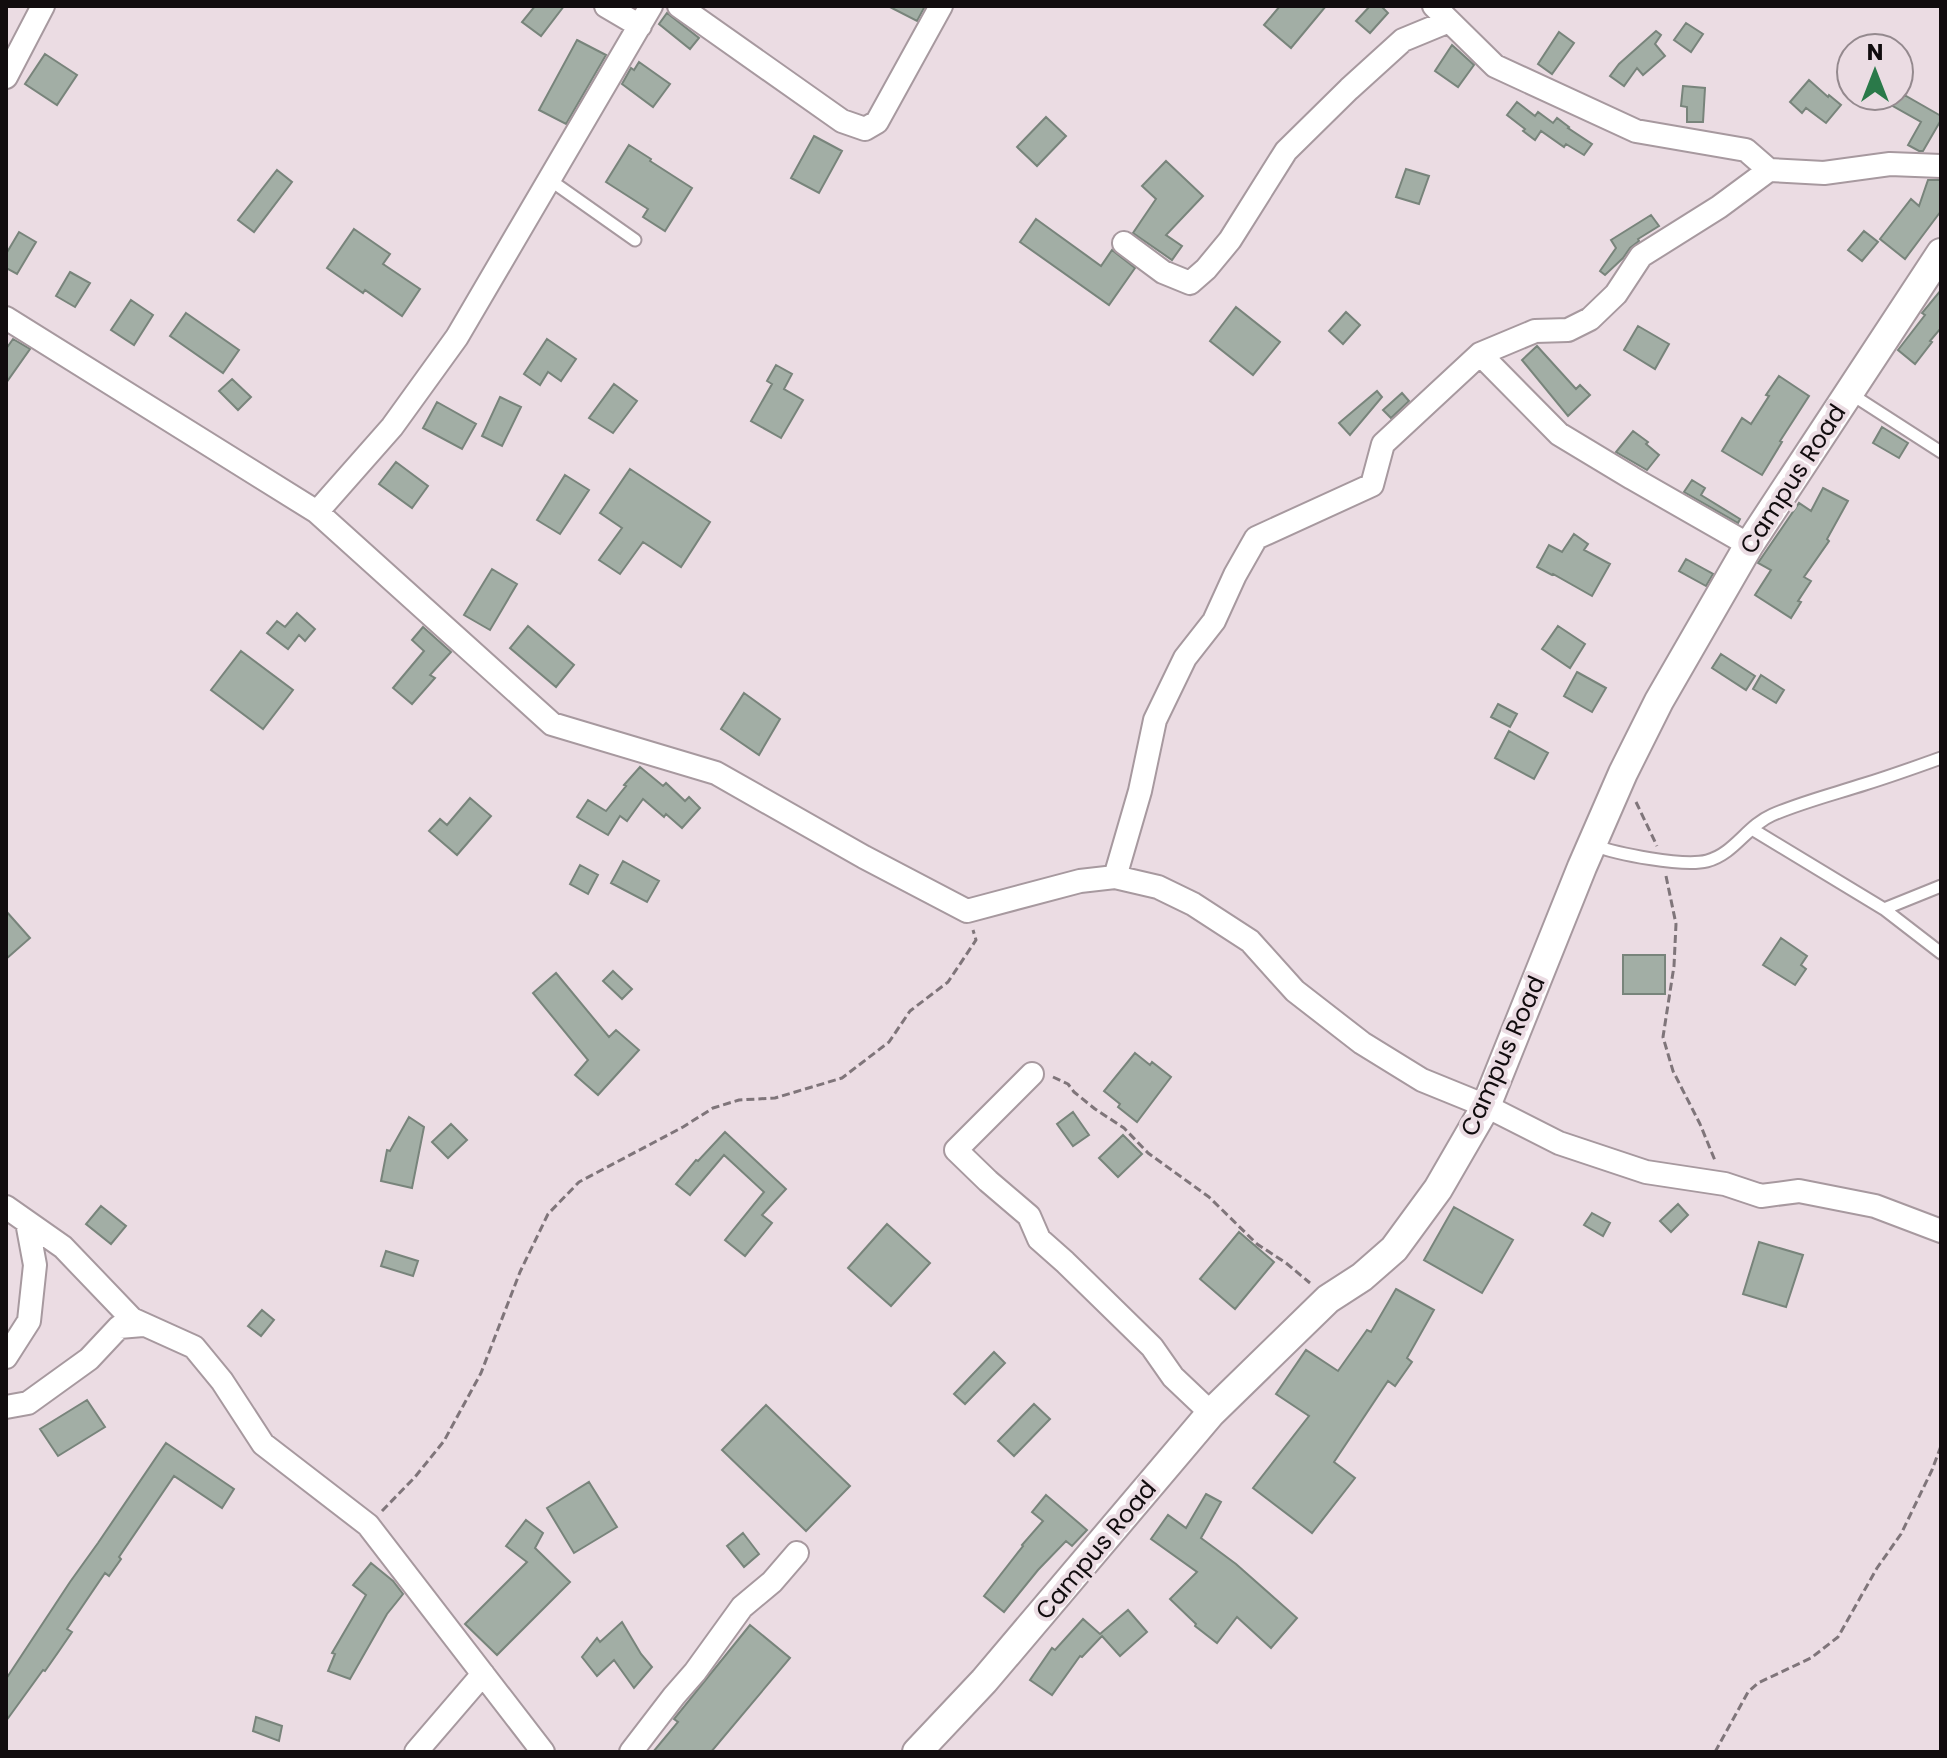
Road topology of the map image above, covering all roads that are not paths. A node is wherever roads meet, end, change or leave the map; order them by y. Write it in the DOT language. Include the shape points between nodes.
graph roads {
  1 [pos="43,6"];
  2 [pos="606,6"];
  3 [pos="651,6"];
  4 [pos="679,6"];
  5 [pos="941,6"];
  6 [pos="1441,13"];
  7 [pos="640,26"];
  8 [pos="6,77"];
  9 [pos="1941,166"];
  10 [pos="1769,170"];
  11 [pos="550,180"];
  12 [pos="635,240"];
  13 [pos="1124,243"];
  14 [pos="1941,253"];
  15 [pos="6,318"];
  16 [pos="1480,354"];
  17 [pos="1848,392"];
  18 [pos="1941,452"];
  19 [pos="317,512"];
  20 [pos="1749,545"];
  21 [pos="1941,758"];
  22 [pos="1752,829"];
  23 [pos="1592,844"];
  24 [pos="1115,877"];
  25 [pos="1941,886"];
  26 [pos="1884,909"];
  27 [pos="1941,953"];
  28 [pos="1032,1074"];
  29 [pos="1486,1106"];
  30 [pos="6,1207"];
  31 [pos="27,1222"];
  32 [pos="1941,1231"];
  33 [pos="143,1325"];
  34 [pos="6,1357"];
  35 [pos="6,1407"];
  36 [pos="1211,1413"];
  37 [pos="797,1553"];
  38 [pos="483,1674"];
  39 [pos="416,1752"];
  40 [pos="543,1752"];
  41 [pos="631,1752"];
  42 [pos="917,1752"];
  1 -- 8 [label="street"];
  2 -- 7 [label="street"];
  3 -- 7 [label="street"];
  4 -- 5 [label="street" via="842,121 865,129 877,122"];
  6 -- 10 [label="street" via="1495,66 1636,131 1746,150"];
  6 -- 13 [label="street" via="1403,40 1286,151 1230,240 1190,283 1163,272"];
  7 -- 11 [label="street"];
  9 -- 10 [label="street" via="1890,164 1824,173"];
  10 -- 16 [label="street" via="1641,256 1616,294 1590,319 1568,330 1535,331"];
  11 -- 12 [label="lane"];
  11 -- 19 [label="street" via="457,337 392,427"];
  14 -- 17 [label="street, Campus Road"];
  15 -- 19 [label="street"];
  16 -- 20 [label="street" via="1559,434"];
  16 -- 24 [label="street" via="1383,444 1372,485 1256,538 1155,720"];
  17 -- 18 [label="lane"];
  17 -- 20 [label="street, Campus Road"];
  19 -- 24 [label="street" via="552,724 716,773 967,911"];
  20 -- 23 [label="street, Campus Road" via="1659,701"];
  21 -- 22 [label="lane" via="1799,804"];
  22 -- 23 [label="lane" via="1718,857 1691,864"];
  22 -- 26 [label="lane"];
  23 -- 29 [label="street, Campus Road"];
  24 -- 29 [label="street" via="1158,887 1193,904 1250,941 1295,991 1362,1043 1422,1080"];
  25 -- 26 [label="lane"];
  26 -- 27 [label="lane"];
  28 -- 36 [label="street" via="956,1150 1029,1216 1039,1239 1152,1347 1173,1377"];
  29 -- 32 [label="street" via="1559,1143 1646,1172 1725,1184 1761,1196 1799,1191 1875,1206"];
  29 -- 36 [label="street, Campus Road" via="1438,1189 1394,1249 1328,1299"];
  30 -- 31 [label="street"];
  31 -- 33 [label="street" via="63,1247"];
  31 -- 34 [label="street" via="35,1265 29,1321"];
  33 -- 35 [label="street" via="119,1327 89,1359 28,1403"];
  33 -- 38 [label="street" via="194,1347 263,1444 368,1525"];
  36 -- 42 [label="street, Campus Road" via="984,1681"];
  37 -- 41 [label="street" via="742,1607"];
  38 -- 39 [label="street"];
  38 -- 40 [label="street"];
}
